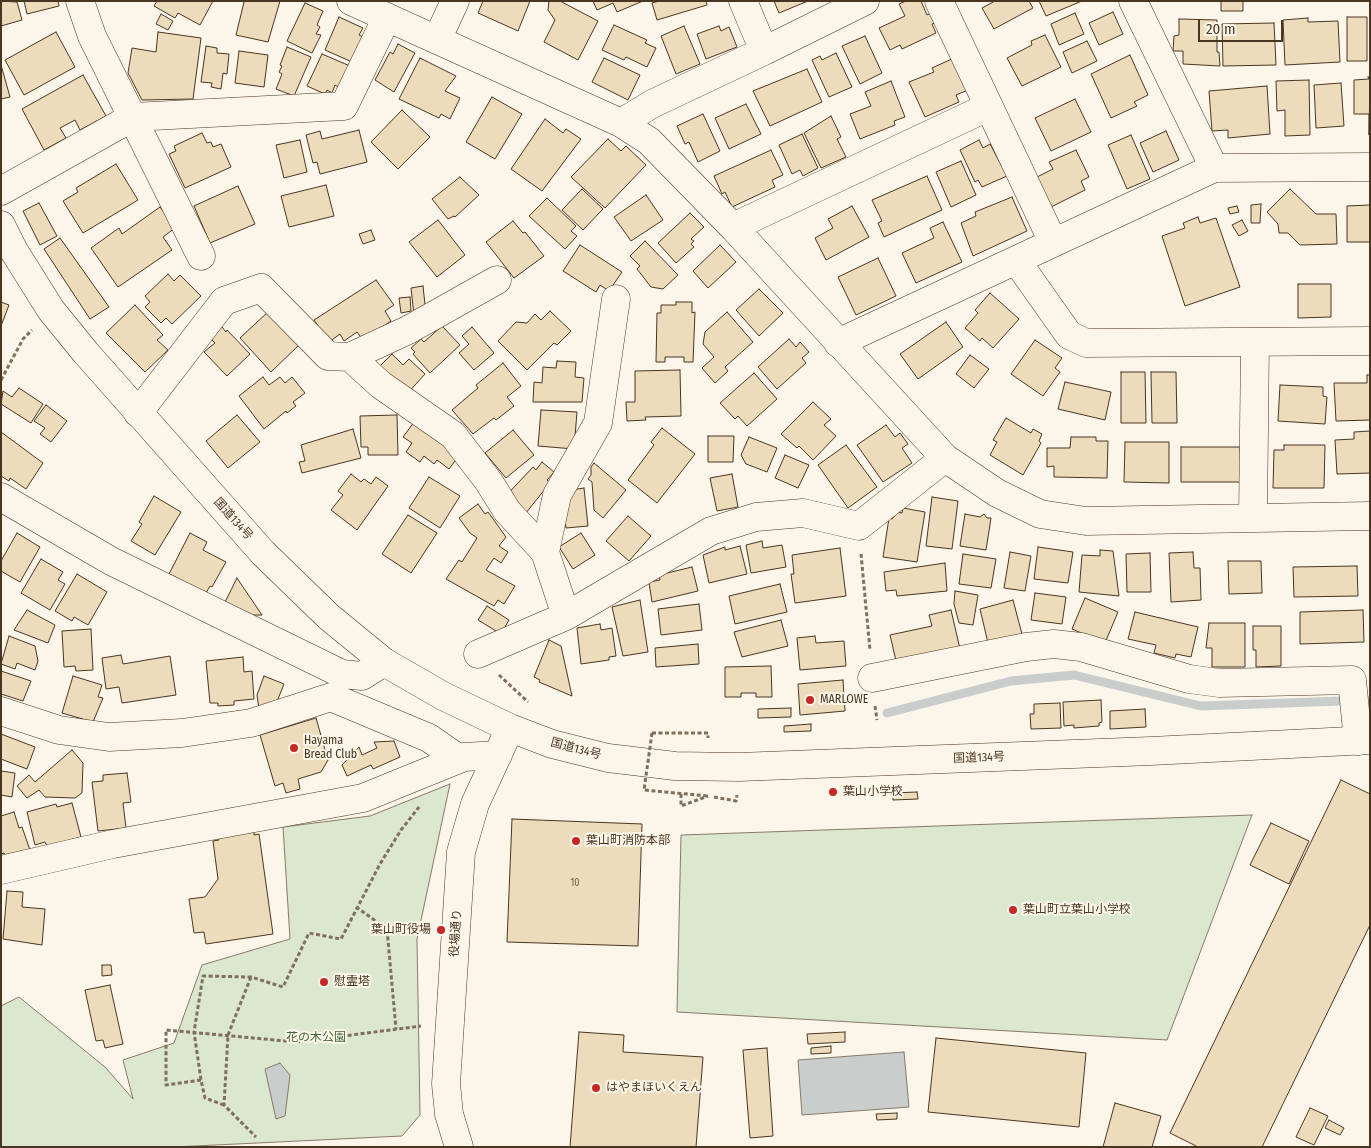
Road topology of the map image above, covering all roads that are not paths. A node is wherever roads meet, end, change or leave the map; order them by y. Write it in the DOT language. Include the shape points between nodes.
graph roads {
  1 [pos="80,1"];
  2 [pos="351,1"];
  3 [pos="455,1"];
  4 [pos="742,1"];
  5 [pos="865,1"];
  6 [pos="939,1"];
  7 [pos="1133,1"];
  8 [pos="387,17"];
  9 [pos="437,40"];
  10 [pos="764,51"];
  11 [pos="988,107"];
  12 [pos="133,117"];
  13 [pos="621,122"];
  14 [pos="1370,167"];
  15 [pos="1214,168"];
  16 [pos="1,191"];
  17 [pos="1,225"];
  18 [pos="733,227"];
  19 [pos="1053,242"];
  20 [pos="201,256"];
  21 [pos="1016,260"];
  22 [pos="497,280"];
  23 [pos="616,299"];
  24 [pos="1370,340"];
  25 [pos="1255,342"];
  26 [pos="838,343"];
  27 [pos="350,357"];
  28 [pos="138,413"];
  29 [pos="945,458"];
  30 [pos="1,497"];
  31 [pos="1370,516"];
  32 [pos="1253,518"];
  33 [pos="546,552"];
  34 [pos="566,616"];
  35 [pos="478,654"];
  36 [pos="384,662"];
  37 [pos="872,678"];
  38 [pos="1358,679"];
  39 [pos="1,711"];
  40 [pos="510,728"];
  41 [pos="1361,733"];
  42 [pos="498,755"];
  43 [pos="459,759"];
  44 [pos="1,870"];
  45 [pos="459,1147"];
  1 -- 12 [label="main road" via="92,36"];
  2 -- 8 [label="main road"];
  3 -- 9 [label="main road"];
  4 -- 10 [label="main road"];
  5 -- 10 [label="main road"];
  6 -- 11 [label="main road"];
  7 -- 15 [label="main road"];
  8 -- 9 [label="main road"];
  8 -- 12 [label="main road" via="344,106"];
  9 -- 13 [label="main road"];
  10 -- 13 [label="main road"];
  11 -- 18 [label="main road"];
  11 -- 19 [label="main road"];
  12 -- 16 [label="main road"];
  12 -- 20 [label="main road"];
  13 -- 18 [label="main road" via="649,141"];
  14 -- 15 [label="main road"];
  15 -- 19 [label="main road"];
  17 -- 28 [label="main road, 国道134号" via="51,310"];
  18 -- 26 [label="main road"];
  19 -- 21 [label="main road"];
  21 -- 25 [label="main road" via="1069,335 1086,343"];
  21 -- 26 [label="main road"];
  22 -- 27 [label="main road" via="408,330"];
  23 -- 33 [label="main road" via="598,424 557,495"];
  24 -- 25 [label="main road"];
  25 -- 32 [label="main road"];
  26 -- 29 [label="main road"];
  27 -- 28 [label="main road" via="328,356 261,288 224,301"];
  27 -- 33 [label="main road" via="381,385 453,435 507,512"];
  28 -- 36 [label="main road, 国道134号" via="263,553 329,617"];
  29 -- 32 [label="main road" via="997,493 1040,514 1086,521"];
  29 -- 34 [label="main road" via="859,526 803,513 756,517 711,531"];
  30 -- 36 [label="main road" via="111,562 342,674 362,676"];
  31 -- 32 [label="main road"];
  33 -- 34 [label="main road"];
  34 -- 35 [label="main road"];
  36 -- 40 [label="main road, 国道134号" via="443,696"];
  37 -- 38 [label="main road" via="1054,644 1081,647 1189,679 1219,683"];
  38 -- 41 [label="main road"];
  39 -- 43 [label="main road" via="59,730 109,737 182,733 252,723 331,697 429,738"];
  40 -- 41 [label="main road, 国道134号" via="552,744 608,758 675,766 739,767 1073,754"];
  40 -- 42 [label="main road, 役場通り"];
  42 -- 43 [label="main road"];
  42 -- 45 [label="main road, 役場通り" via="476,804 461,852 446,1084 449,1114"];
  43 -- 44 [label="main road" via="363,798 113,844"];
}
